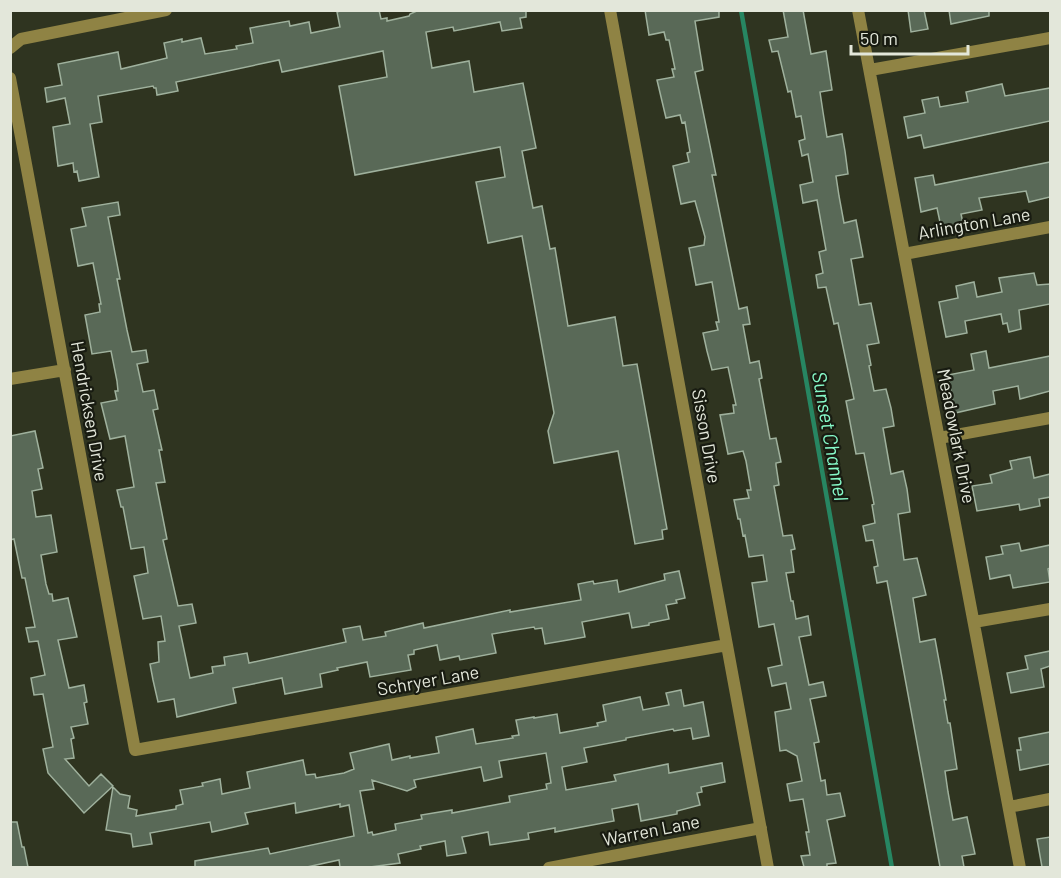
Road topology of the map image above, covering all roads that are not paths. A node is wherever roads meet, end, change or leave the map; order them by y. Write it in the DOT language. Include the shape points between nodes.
graph roads {
  1 [pos="166,10"];
  2 [pos="610,10"];
  3 [pos="858,10"];
  4 [pos="1050,38"];
  5 [pos="10,48"];
  6 [pos="870,70"];
  7 [pos="10,78"];
  8 [pos="1050,227"];
  9 [pos="904,254"];
  10 [pos="64,370"];
  11 [pos="10,379"];
  12 [pos="1050,418"];
  13 [pos="939,438"];
  14 [pos="1050,609"];
  15 [pos="974,622"];
  16 [pos="727,645"];
  17 [pos="135,750"];
  18 [pos="1050,799"];
  19 [pos="1009,807"];
  20 [pos="761,828"];
  21 [pos="549,867"];
  22 [pos="768,867"];
  23 [pos="1020,867"];
  1 -- 5 [label="street" via="21,39"];
  2 -- 16 [label="street, Sisson Drive"];
  3 -- 6 [label="street, Meadowlark Drive"];
  4 -- 6 [label="street"];
  6 -- 9 [label="street, Meadowlark Drive"];
  7 -- 10 [label="street, Hendricksen Drive"];
  8 -- 9 [label="street, Arlington Lane"];
  9 -- 13 [label="street, Meadowlark Drive"];
  10 -- 11 [label="street"];
  10 -- 17 [label="street, Hendricksen Drive"];
  12 -- 13 [label="street"];
  13 -- 15 [label="street, Meadowlark Drive"];
  14 -- 15 [label="street"];
  15 -- 19 [label="street, Meadowlark Drive"];
  16 -- 17 [label="street, Schryer Lane"];
  16 -- 20 [label="street, Sisson Drive"];
  18 -- 19 [label="street"];
  19 -- 23 [label="street, Meadowlark Drive"];
  20 -- 21 [label="street, Warren Lane"];
  20 -- 22 [label="street, Sisson Drive"];
}
